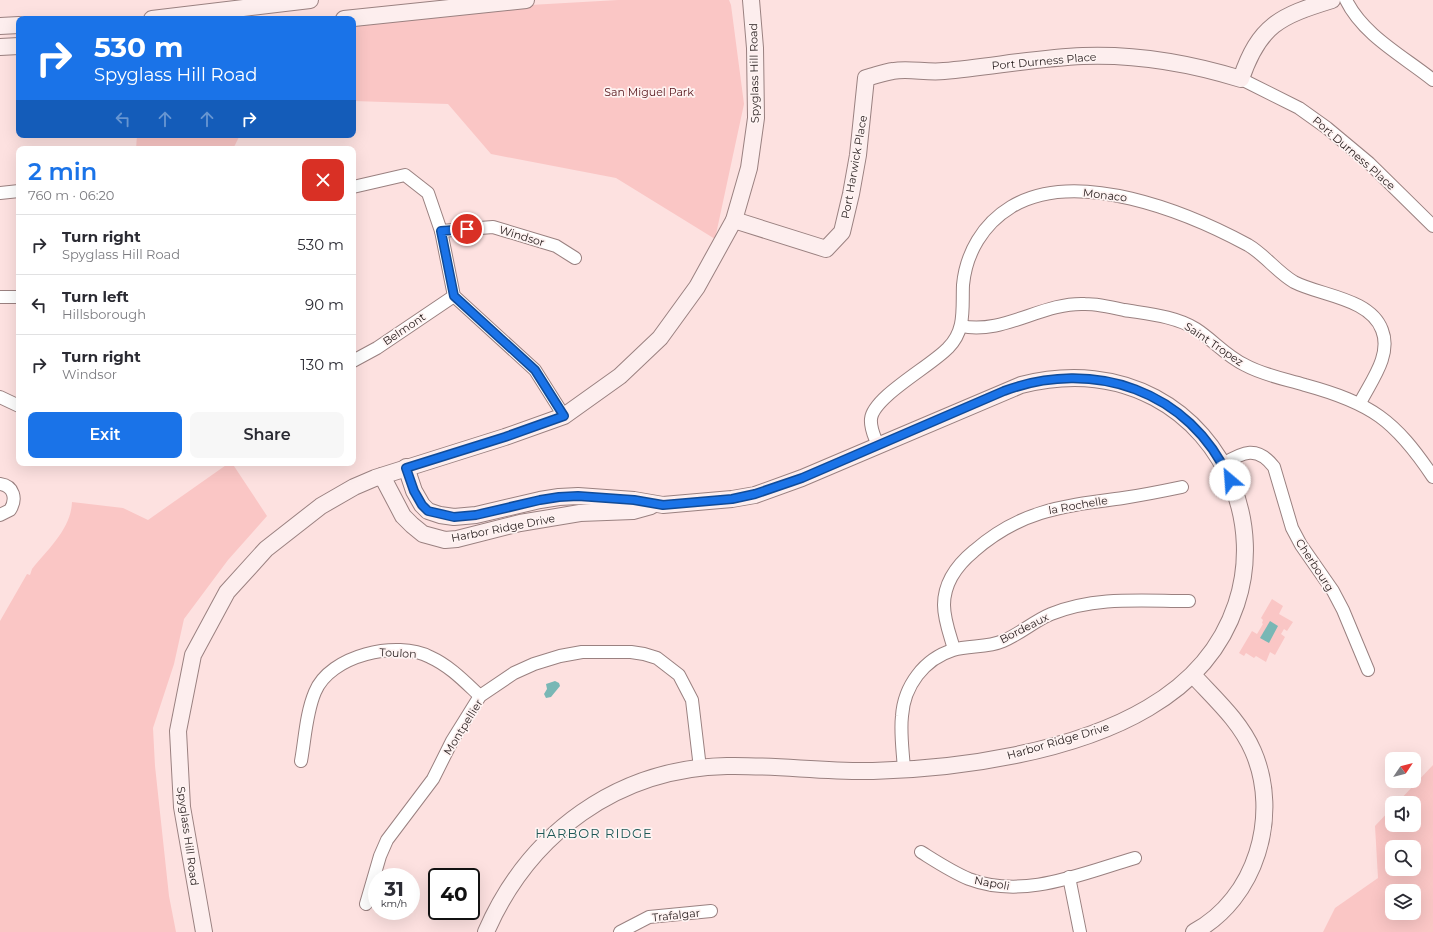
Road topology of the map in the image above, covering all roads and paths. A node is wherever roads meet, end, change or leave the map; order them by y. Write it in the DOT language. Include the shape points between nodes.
graph roads {
  1 [pos="310,0"];
  2 [pos="526,0"];
  3 [pos="751,0"];
  4 [pos="1332,0"];
  5 [pos="1346,0"];
  6 [pos="177,16"];
  7 [pos="356,18"];
  8 [pos="16,25"];
  9 [pos="0,26"];
  10 [pos="16,46"];
  11 [pos="0,47"];
  12 [pos="866,78"];
  13 [pos="1241,79"];
  14 [pos="1433,80"];
  15 [pos="356,186"];
  16 [pos="16,191"];
  17 [pos="0,193"];
  18 [pos="734,220"];
  19 [pos="1433,226"];
  20 [pos="441,231"];
  21 [pos="575,258"];
  22 [pos="454,296"];
  23 [pos="0,297"];
  24 [pos="16,297"];
  25 [pos="961,326"];
  26 [pos="356,359"];
  27 [pos="0,397"];
  28 [pos="1360,403"];
  29 [pos="16,405"];
  30 [pos="564,416"];
  31 [pos="878,446"];
  32 [pos="1223,464"];
  33 [pos="406,468"];
  34 [pos="382,476"];
  35 [pos="1433,477"];
  36 [pos="0,484"];
  37 [pos="1182,487"];
  38 [pos="655,504"];
  39 [pos="0,515"];
  40 [pos="452,517"];
  41 [pos="451,539"];
  42 [pos="1189,601"];
  43 [pos="954,649"];
  44 [pos="1368,670"];
  45 [pos="1193,675"];
  46 [pos="480,696"];
  47 [pos="301,761"];
  48 [pos="700,768"];
  49 [pos="904,770"];
  50 [pos="921,852"];
  51 [pos="1135,858"];
  52 [pos="1069,877"];
  53 [pos="366,904"];
  54 [pos="711,911"];
  55 [pos="204,932"];
  56 [pos="486,932"];
  57 [pos="620,932"];
  58 [pos="1080,932"];
  59 [pos="1194,932"];
  1 -- 6 [label="street"];
  2 -- 7 [label="street"];
  3 -- 18 [label="street, Spyglass Hill Road" via="756,118 749,168"];
  4 -- 13 [label="street" via="1296,12 1274,24 1255,46"];
  5 -- 14 [label="street" via="1367,30"];
  8 -- 9 [label="street"];
  10 -- 11 [label="street"];
  12 -- 13 [label="street, Port Durness Place" via="893,70 942,71 1057,58 1100,56 1150,58"];
  12 -- 18 [label="street, Port Harwick Place" via="858,155 842,232 826,249"];
  13 -- 19 [label="street, Port Durness Place" via="1300,108 1327,128 1369,163"];
  15 -- 20 [label="street" via="405,175 428,193"];
  16 -- 17 [label="street"];
  18 -- 30 [label="street, Spyglass Hill Road" via="697,288 660,338 620,376"];
  20 -- 21 [label="street, Windsor" via="493,227 556,246"];
  20 -- 22 [label="street"];
  22 -- 26 [label="street, Belmont"];
  22 -- 30 [label="street" via="535,370"];
  23 -- 24 [label="street"];
  25 -- 28 [label="street, Saint Tropez" via="986,328 1068,304 1097,305 1164,316 1195,328 1245,366 1336,393"];
  25 -- 28 [label="street, Monaco" via="964,314 963,286 970,255 986,228 997,217 1016,204 1038,195 1082,191 1126,197 1194,220 1248,245 1293,281 1360,306 1369,312 1382,330 1384,352"];
  25 -- 31 [label="street, Monaco" via="943,354 875,407 870,422"];
  27 -- 29 [label="street"];
  28 -- 35 [label="street, Saint Tropez" via="1400,432"];
  30 -- 33 [label="street, Spyglass Hill Road"];
  31 -- 32 [label="street, Harbor Ridge Drive" via="1021,385 1057,378 1081,378 1120,384 1154,397 1191,424 1210,444"];
  31 -- 38 [label="street, Harbor Ridge Drive" via="802,478 755,494 732,499"];
  32 -- 44 [label="street, Cherbourg" via="1239,455 1254,453 1265,458 1274,467 1292,528 1343,610"];
  32 -- 45 [label="street, Harbor Ridge Drive" via="1236,492 1243,519 1246,543 1245,573 1229,626 1210,657"];
  33 -- 34 [label="street, Spyglass Hill Road"];
  33 -- 40 [label="street, Harbor Ridge Drive" via="422,505 428,511"];
  34 -- 41 [label="street, Harbor Ridge Drive" via="403,516 412,525 422,534"];
  34 -- 55 [label="street, Spyglass Hill Road" via="354,487 321,506 266,549 227,592 193,655 178,731 182,807"];
  36 -- 39 [label="street" via="12,490 14,500 10,510"];
  37 -- 43 [label="street, la Rochelle" via="1058,507 1020,521 984,542 957,568 946,592 945,619"];
  38 -- 40 [label="street, Harbor Ridge Drive" via="634,500 559,497 476,515"];
  38 -- 41 [label="street, Harbor Ridge Drive" via="633,511 580,513 520,523"];
  40 -- 41 [label="street"];
  42 -- 43 [label="street, Bordeaux" via="1108,600 1083,604 1050,615 1002,641"];
  43 -- 49 [label="street, Bordeaux" via="935,658 923,668 906,694 901,717"];
  45 -- 49 [label="street, Harbor Ridge Drive" via="1151,707 1093,734 978,762"];
  45 -- 59 [label="street" via="1230,714 1254,752 1261,773 1265,810 1259,848 1244,882 1216,917"];
  46 -- 47 [label="street, Toulon" via="458,675 429,656 396,651 378,651 361,656 335,669 315,691"];
  46 -- 48 [label="street, Montpellier" via="514,673 560,656 582,652 630,652 657,658 679,675 686,687 694,710"];
  46 -- 53 [label="street, Montpellier" via="433,779 387,840"];
  48 -- 49 [label="street, Harbor Ridge Drive" via="729,766 842,771"];
  48 -- 56 [label="street, Harbor Ridge Drive" via="660,776 634,785 585,810 562,827 542,846 507,890"];
  50 -- 52 [label="street, Napoli" via="951,871 990,885 1032,886"];
  51 -- 52 [label="street, Napoli"];
  52 -- 58 [label="street"];
  54 -- 57 [label="street, Trafalgar" via="648,917"];
}
